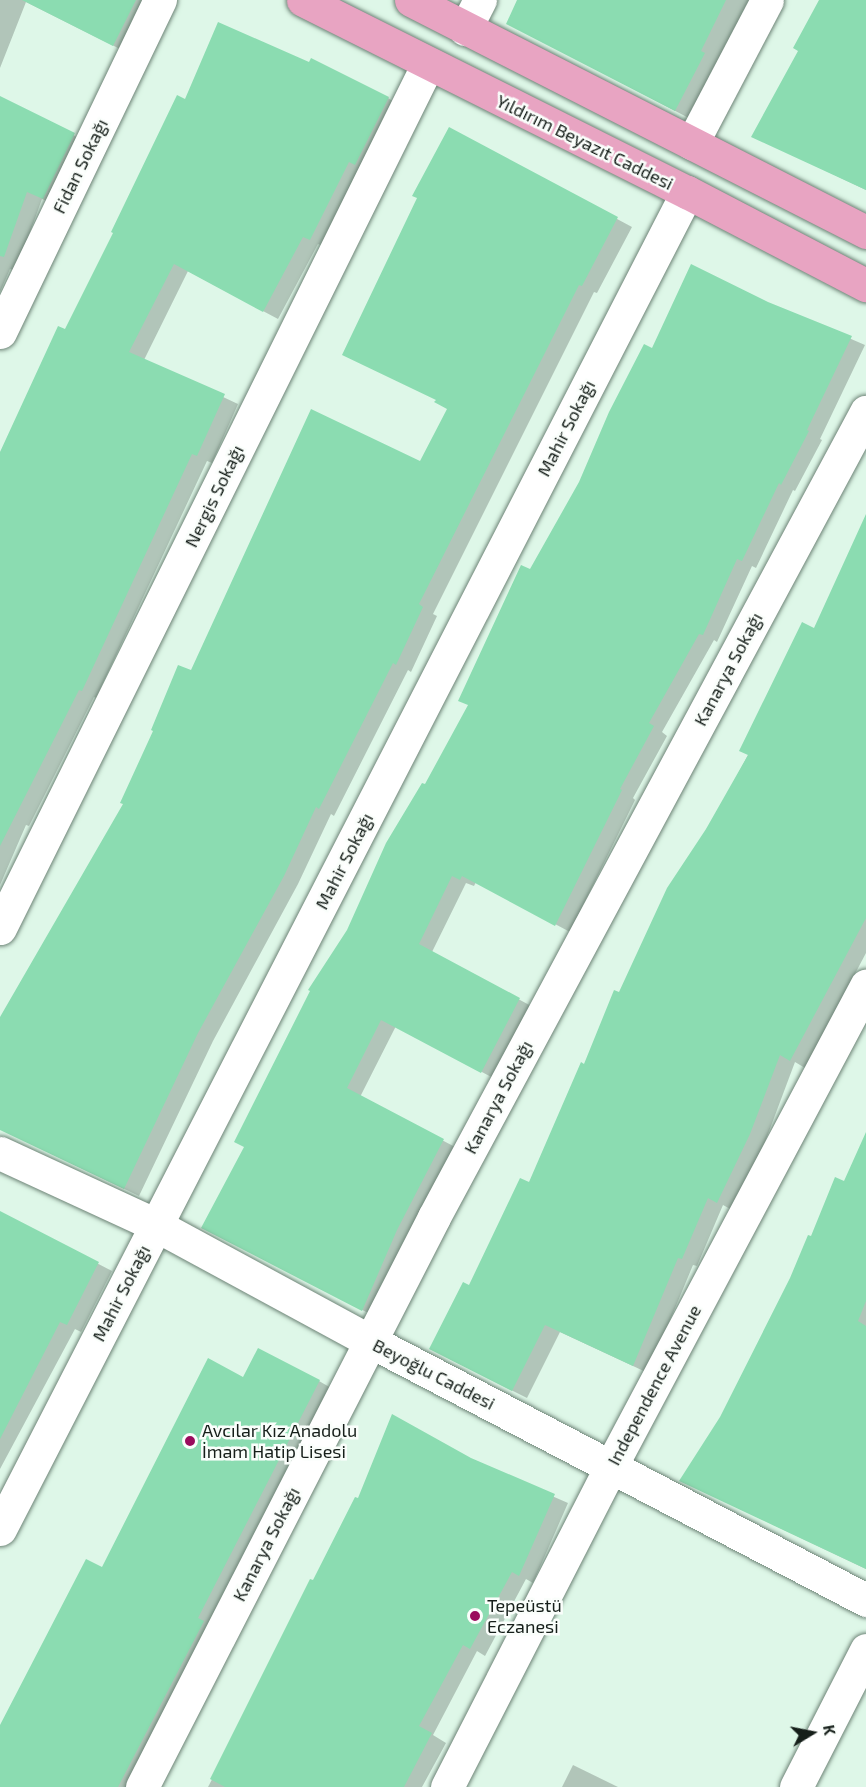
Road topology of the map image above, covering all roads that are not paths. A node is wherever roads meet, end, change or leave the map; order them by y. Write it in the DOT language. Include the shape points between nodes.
graph roads {
  1 [pos="160,0"];
  2 [pos="303,0"];
  3 [pos="411,0"];
  4 [pos="480,0"];
  5 [pos="767,0"];
  6 [pos="465,29"];
  7 [pos="428,64"];
  8 [pos="692,143"];
  9 [pos="687,192"];
  10 [pos="866,232"];
  11 [pos="866,285"];
  12 [pos="0,332"];
  13 [pos="866,412"];
  14 [pos="0,928"];
  15 [pos="866,986"];
  16 [pos="0,1153"];
  17 [pos="156,1225"];
  18 [pos="370,1341"];
  19 [pos="611,1466"];
  20 [pos="0,1529"];
  21 [pos="866,1600"];
  22 [pos="866,1650"];
  23 [pos="142,1787"];
  24 [pos="447,1787"];
  25 [pos="796,1787"];
  1 -- 12 [label="street, Fidan Sokağı"];
  2 -- 7 [label="main road, Yıldırım Beyazıt Caddesi"];
  3 -- 6 [label="main road"];
  4 -- 6 [label="street"];
  5 -- 8 [label="street"];
  6 -- 8 [label="main road"];
  7 -- 9 [label="main road, Yıldırım Beyazıt Caddesi"];
  7 -- 14 [label="street, Nergis Sokağı"];
  8 -- 10 [label="main road"];
  9 -- 11 [label="main road, Yıldırım Beyazıt Caddesi"];
  9 -- 17 [label="street, Mahir Sokağı"];
  13 -- 18 [label="street, Kanarya Sokağı"];
  15 -- 19 [label="street, Independence Avenue"];
  16 -- 17 [label="street, Beyoğlu Caddesi"];
  17 -- 18 [label="street, Beyoğlu Caddesi"];
  17 -- 20 [label="street, Mahir Sokağı"];
  18 -- 19 [label="street, Beyoğlu Caddesi"];
  18 -- 23 [label="street, Kanarya Sokağı"];
  19 -- 21 [label="street, Beyoğlu Caddesi"];
  19 -- 24 [label="street, Independence Avenue"];
  22 -- 25 [label="street"];
}
